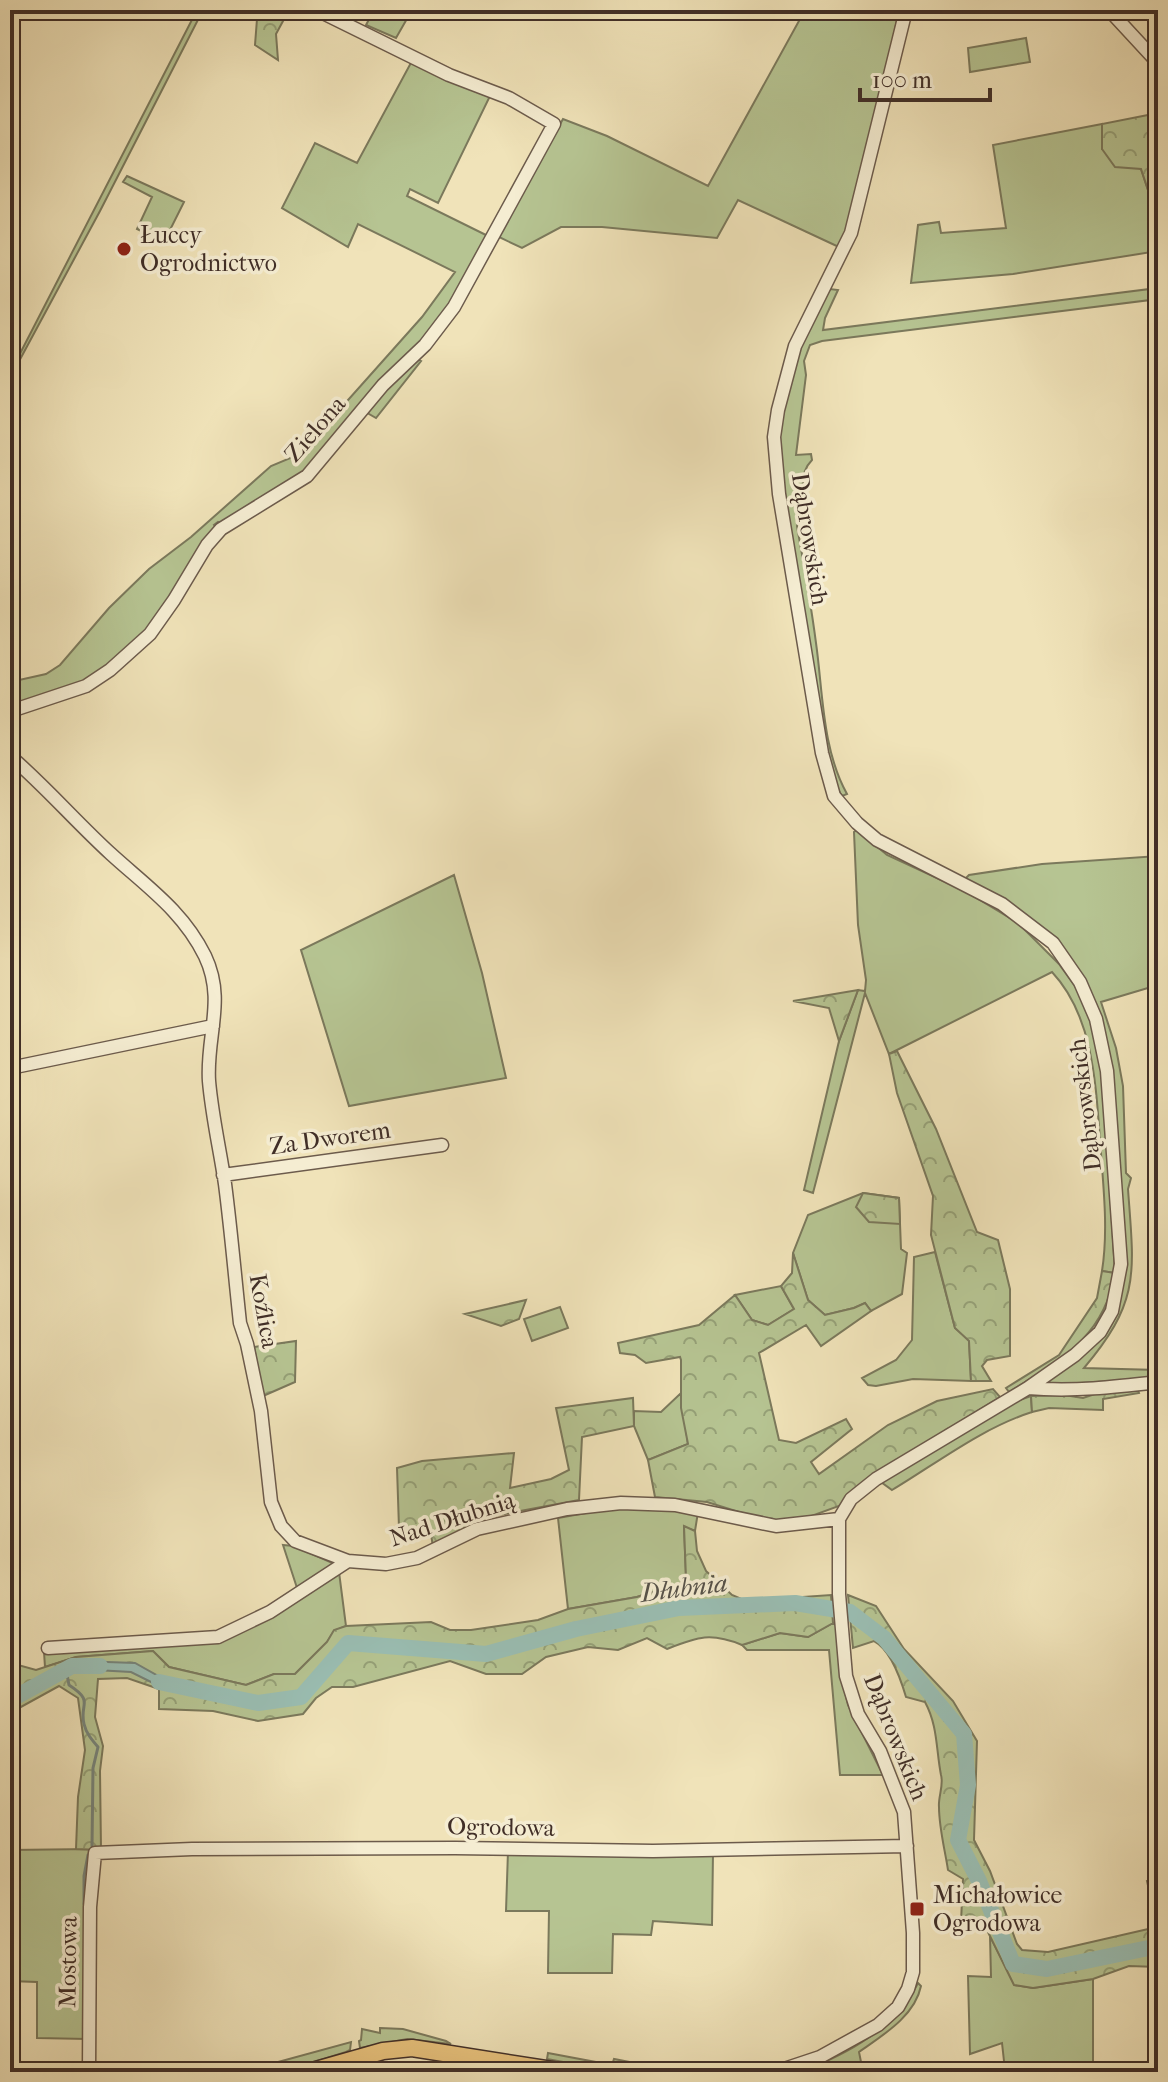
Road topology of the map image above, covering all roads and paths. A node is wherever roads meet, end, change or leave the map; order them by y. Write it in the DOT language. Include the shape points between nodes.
graph roads {
  1 [pos="317,10"];
  2 [pos="906,10"];
  3 [pos="1109,10"];
  4 [pos="1158,63"];
  5 [pos="10,723"];
  6 [pos="10,756"];
  7 [pos="213,1026"];
  8 [pos="15,1067"];
  9 [pos="442,1145"];
  10 [pos="223,1175"];
  11 [pos="1158,1382"];
  12 [pos="1028,1388"];
  13 [pos="839,1519"];
  14 [pos="348,1561"];
  15 [pos="48,1648"];
  16 [pos="907,1846"];
  17 [pos="95,1853"];
  18 [pos="543,2070"];
  19 [pos="89,2072"];
  20 [pos="309,2072"];
  21 [pos="565,2072"];
  22 [pos="775,2072"];
  1 -- 5 [label="street, Zielona" via="554,124 454,307 307,476 221,529 150,634 110,670 86,686 14,710"];
  2 -- 12 [label="street, Dąbrowskich" via="851,233 795,346 778,410 775,450 818,731 834,796 877,840 1002,904 1053,943 1080,982 1096,1019 1111,1111 1121,1239 1118,1288 1100,1332"];
  3 -- 4 [label="street"];
  6 -- 7 [label="street, Koźlica" via="188,926 215,981"];
  7 -- 8 [label="street"];
  7 -- 10 [label="street, Koźlica" via="209,1081"];
  9 -- 10 [label="street, Za Dworem"];
  10 -- 14 [label="street, Koźlica" via="240,1323 261,1411 271,1502 281,1526 295,1541"];
  11 -- 12 [label="street"];
  12 -- 13 [label="street, Dąbrowskich" via="876,1479 851,1499"];
  13 -- 14 [label="street, Nad Dłubnią" via="776,1526 675,1505 621,1503 477,1529 417,1558 386,1564"];
  13 -- 16 [label="street, Dąbrowskich" via="846,1676 858,1714 896,1788"];
  14 -- 15 [label="street" via="270,1612 218,1637"];
  16 -- 17 [label="street, Ogrodowa"];
  16 -- 22 [label="street, Dąbrowskich" via="913,1972 898,2007 878,2025 820,2057"];
  17 -- 19 [label="street, Mostowa"];
  18 -- 20 [label="main road" via="412,2048"];
  18 -- 21 [label="main road"];
}
